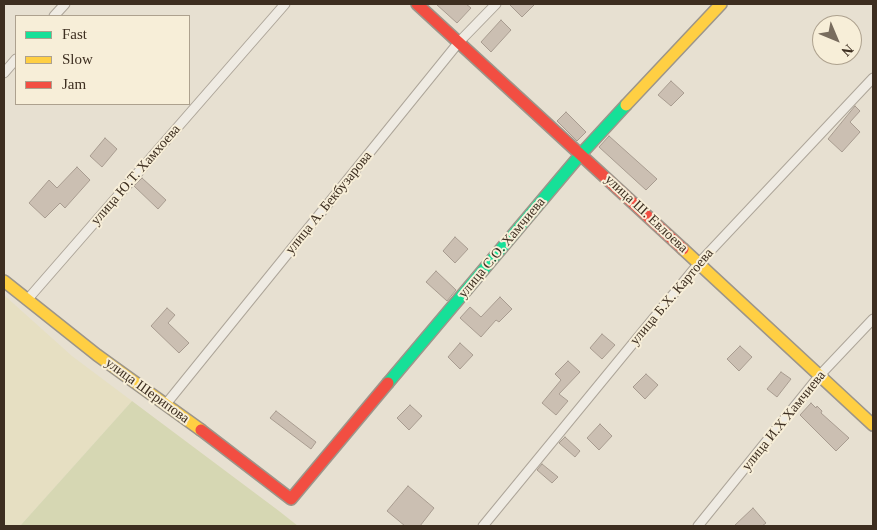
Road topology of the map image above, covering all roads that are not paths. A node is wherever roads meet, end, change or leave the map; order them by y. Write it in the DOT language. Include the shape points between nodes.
graph roads {
  1 [pos="65,4"];
  2 [pos="285,4"];
  3 [pos="417,4"];
  4 [pos="496,4"];
  5 [pos="721,4"];
  6 [pos="55,15"];
  7 [pos="459,42"];
  8 [pos="15,60"];
  9 [pos="4,73"];
  10 [pos="873,78"];
  11 [pos="582,154"];
  12 [pos="699,263"];
  13 [pos="4,281"];
  14 [pos="27,300"];
  15 [pos="873,319"];
  16 [pos="820,375"];
  17 [pos="166,404"];
  18 [pos="873,425"];
  19 [pos="291,499"];
  20 [pos="483,526"];
  21 [pos="698,526"];
  1 -- 6 [label="street"];
  2 -- 14 [label="street, улица Ю.Т. Хамхоева"];
  3 -- 7 [label="street, улица Ш. Евлоева"];
  4 -- 7 [label="street, улица А. Бекбузарова"];
  5 -- 11 [label="street, улица С.О. Хамчиева"];
  7 -- 11 [label="street, улица Ш. Евлоева"];
  7 -- 17 [label="street, улица А. Бекбузарова"];
  8 -- 9 [label="street"];
  10 -- 12 [label="street, улица Б.Х. Картоева"];
  11 -- 12 [label="street, улица Ш. Евлоева"];
  11 -- 19 [label="street, улица С.О. Хамчиева"];
  12 -- 16 [label="street, улица Ш. Евлоева"];
  12 -- 20 [label="street, улица Б.Х. Картоева"];
  13 -- 14 [label="street, улица Шерипова"];
  14 -- 17 [label="street, улица Шерипова" via="96,355"];
  15 -- 16 [label="street, улица И.Х Хамчиева"];
  16 -- 18 [label="street, улица Ш. Евлоева"];
  16 -- 21 [label="street, улица И.Х Хамчиева"];
  17 -- 19 [label="street, улица Шерипова"];
}
